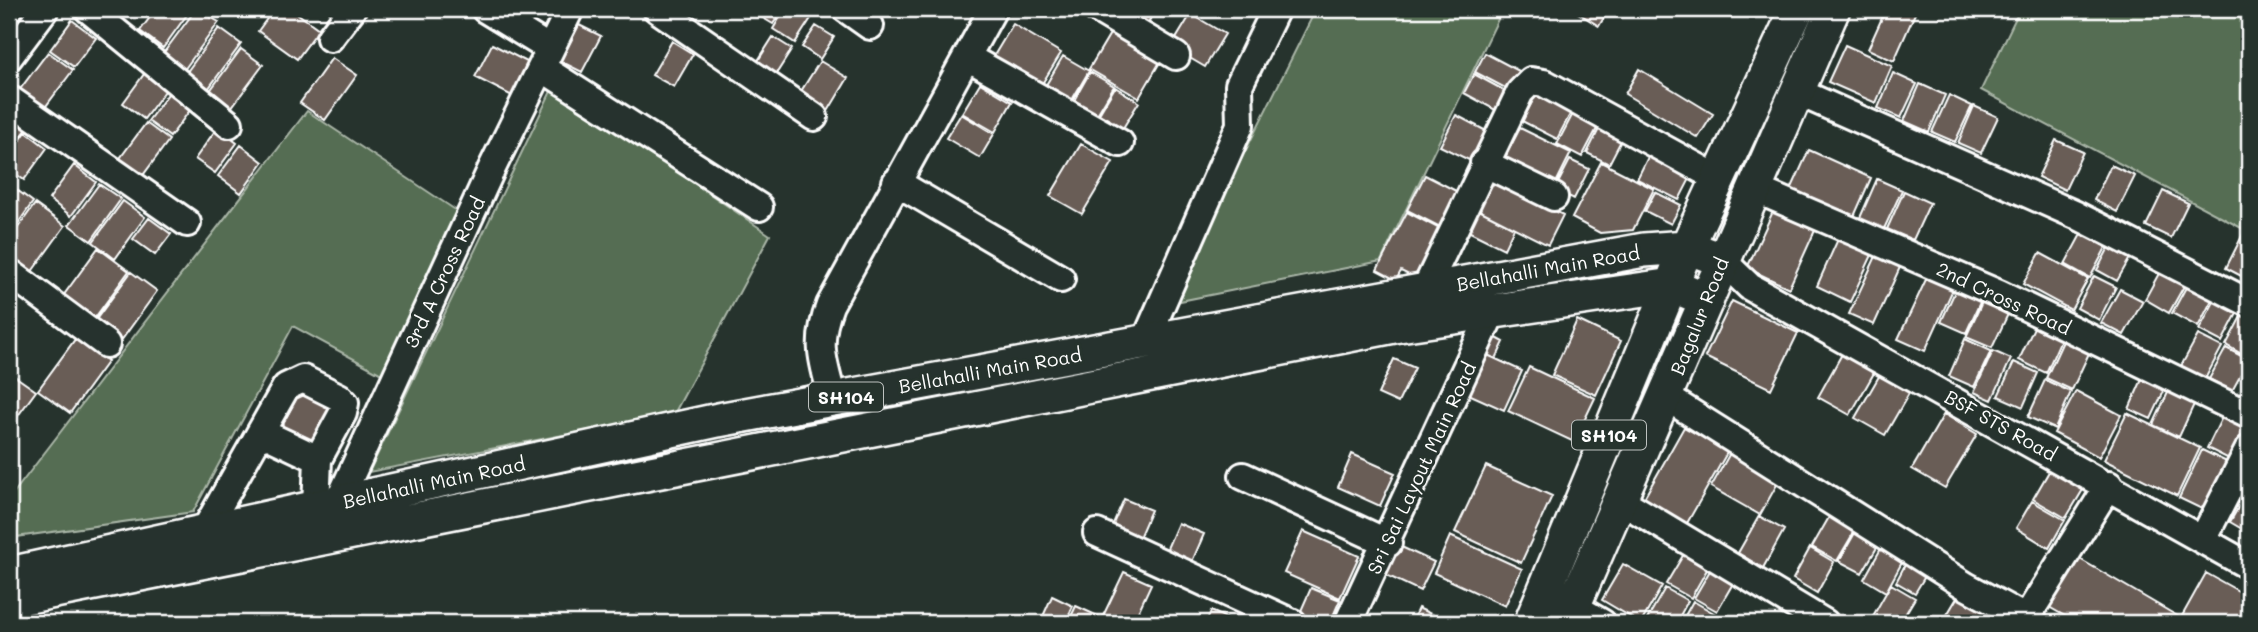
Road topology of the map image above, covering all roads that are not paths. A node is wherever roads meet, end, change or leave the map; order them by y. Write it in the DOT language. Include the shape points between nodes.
graph roads {
  1 [pos="45,9"];
  2 [pos="88,9"];
  3 [pos="352,9"];
  4 [pos="485,9"];
  5 [pos="570,9"];
  6 [pos="657,9"];
  7 [pos="846,9"];
  8 [pos="993,9"];
  9 [pos="1097,9"];
  10 [pos="1276,9"];
  11 [pos="1797,9"];
  12 [pos="1833,9"];
  13 [pos="870,26"];
  14 [pos="330,38"];
  15 [pos="1176,56"];
  16 [pos="9,57"];
  17 [pos="967,57"];
  18 [pos="546,59"];
  19 [pos="1798,92"];
  20 [pos="9,99"];
  21 [pos="814,117"];
  22 [pos="229,124"];
  23 [pos="1120,143"];
  24 [pos="1484,163"];
  25 [pos="1719,179"];
  26 [pos="895,182"];
  27 [pos="1755,189"];
  28 [pos="1554,197"];
  29 [pos="759,207"];
  30 [pos="187,223"];
  31 [pos="1687,247"];
  32 [pos="1722,260"];
  33 [pos="9,272"];
  34 [pos="1061,279"];
  35 [pos="1672,285"];
  36 [pos="1750,287"];
  37 [pos="1425,290"];
  38 [pos="1707,300"];
  39 [pos="2249,303"];
  40 [pos="1492,312"];
  41 [pos="1145,342"];
  42 [pos="106,344"];
  43 [pos="1666,397"];
  44 [pos="833,399"];
  45 [pos="2249,415"];
  46 [pos="261,432"];
  47 [pos="2249,449"];
  48 [pos="318,459"];
  49 [pos="1243,476"];
  50 [pos="2109,485"];
  51 [pos="1620,500"];
  52 [pos="326,515"];
  53 [pos="204,531"];
  54 [pos="1097,533"];
  55 [pos="2203,539"];
  56 [pos="1388,543"];
  57 [pos="2249,566"];
  58 [pos="9,574"];
  59 [pos="9,600"];
  60 [pos="1569,614"];
  61 [pos="2028,622"];
  62 [pos="1293,623"];
  63 [pos="1348,623"];
  64 [pos="1531,623"];
  65 [pos="1602,623"];
  66 [pos="1825,623"];
  1 -- 16 [label="street"];
  2 -- 22 [label="street"];
  3 -- 14 [label="street"];
  4 -- 18 [label="street"];
  5 -- 18 [label="street, 3rd A Cross Road"];
  6 -- 21 [label="street"];
  7 -- 13 [label="street"];
  8 -- 17 [label="street"];
  9 -- 15 [label="street"];
  10 -- 41 [label="street" via="1239,85 1240,125"];
  11 -- 25 [label="main road, Bagalur Road"];
  12 -- 19 [label="main road, Bagalur Road"];
  17 -- 23 [label="street"];
  17 -- 26 [label="street"];
  18 -- 29 [label="street"];
  18 -- 52 [label="street, 3rd A Cross Road"];
  19 -- 27 [label="main road, Bagalur Road"];
  19 -- 39 [label="street" via="2076,215"];
  20 -- 30 [label="street"];
  24 -- 25 [label="street" via="1520,92 1538,81"];
  24 -- 28 [label="street"];
  24 -- 37 [label="street"];
  25 -- 31 [label="main road, Bagalur Road"];
  26 -- 34 [label="street"];
  26 -- 44 [label="street" via="822,326 819,347"];
  27 -- 32 [label="main road, Bagalur Road"];
  27 -- 45 [label="street, 2nd Cross Road" via="1999,294"];
  31 -- 32 [label="main road, SH104"];
  31 -- 35 [label="main road, Bagalur Road / SH104"];
  31 -- 37 [label="main road, Bellahalli Main Road / SH104" via="1644,250"];
  32 -- 36 [label="street, BSF STS Road"];
  32 -- 38 [label="main road, Bagalur Road / SH104"];
  33 -- 42 [label="street"];
  35 -- 38 [label="main road"];
  35 -- 40 [label="main road, Bellahalli Main Road / SH104"];
  35 -- 64 [label="main road, Bagalur Road / SH104"];
  36 -- 38 [label="street"];
  36 -- 50 [label="street, BSF STS Road"];
  37 -- 41 [label="main road, Bellahalli Main Road / SH104"];
  38 -- 43 [label="main road, Bagalur Road / SH104"];
  40 -- 52 [label="main road, Bellahalli Main Road / SH104" via="1399,325 707,464"];
  40 -- 56 [label="street, Sri Sai Layout Main Road"];
  41 -- 44 [label="main road, Bellahalli Main Road / SH104"];
  43 -- 51 [label="main road, Bagalur Road / SH104"];
  43 -- 61 [label="street"];
  44 -- 52 [label="main road, Bellahalli Main Road / SH104" via="718,420"];
  46 -- 48 [label="street"];
  46 -- 48 [label="street" via="286,387 303,379 345,403"];
  46 -- 53 [label="street"];
  47 -- 55 [label="street"];
  48 -- 52 [label="street"];
  49 -- 56 [label="street"];
  50 -- 55 [label="street, BSF STS Road"];
  50 -- 61 [label="street"];
  51 -- 60 [label="main road, Bagalur Road / SH104"];
  51 -- 66 [label="street"];
  52 -- 53 [label="main road, Bellahalli Main Road / SH104"];
  52 -- 59 [label="main road, Bellahalli Main Road / SH104"];
  53 -- 58 [label="main road, Bellahalli Main Road / SH104"];
  54 -- 62 [label="street"];
  55 -- 57 [label="street, BSF STS Road"];
  56 -- 63 [label="street, Sri Sai Layout Main Road"];
  60 -- 65 [label="street"];
}
